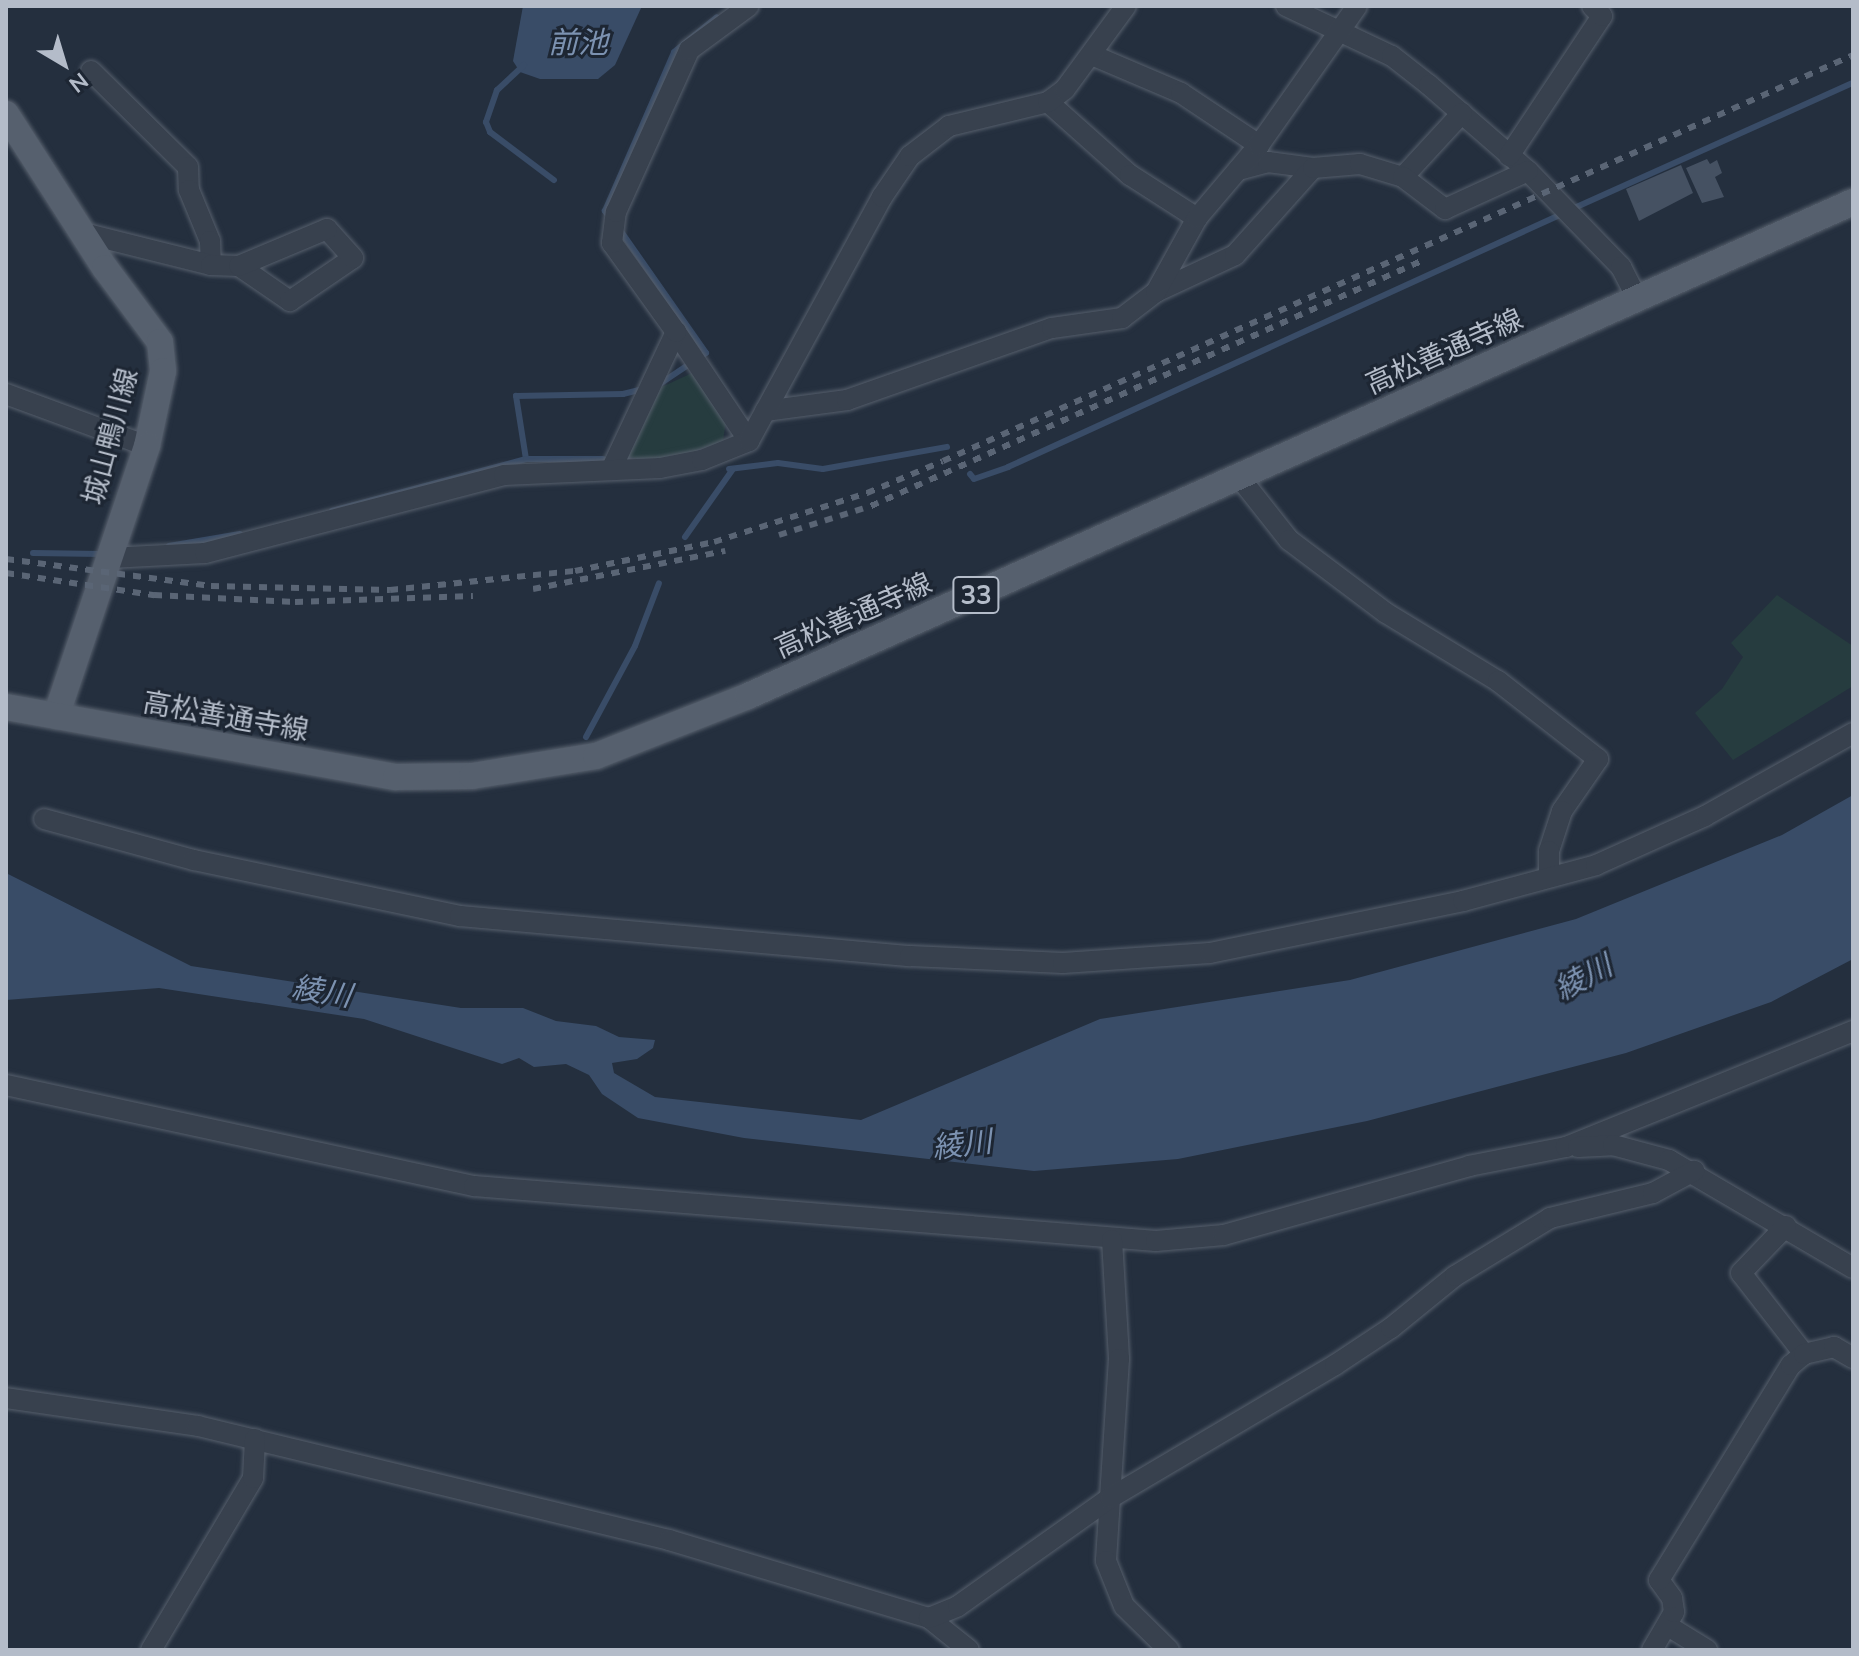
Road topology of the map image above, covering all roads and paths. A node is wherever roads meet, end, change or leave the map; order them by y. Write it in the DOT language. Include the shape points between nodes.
graph roads {
  1 [pos="749,6"];
  2 [pos="1126,6"];
  3 [pos="1286,6"];
  4 [pos="1357,6"];
  5 [pos="1592,6"];
  6 [pos="1336,31"];
  7 [pos="1092,55"];
  8 [pos="91,71"];
  9 [pos="1048,102"];
  10 [pos="1462,113"];
  11 [pos="6,114"];
  12 [pos="1259,145"];
  13 [pos="1509,156"];
  14 [pos="1313,168"];
  15 [pos="1238,170"];
  16 [pos="1528,171"];
  17 [pos="1403,177"];
  18 [pos="1853,202"];
  19 [pos="1197,218"];
  20 [pos="87,234"];
  21 [pos="211,265"];
  22 [pos="239,266"];
  23 [pos="1156,292"];
  24 [pos="1637,299"];
  25 [pos="676,332"];
  26 [pos="6,394"];
  27 [pos="765,411"];
  28 [pos="749,441"];
  29 [pos="147,446"];
  30 [pos="611,470"];
  31 [pos="1240,478"];
  32 [pos="110,558"];
  33 [pos="6,707"];
  34 [pos="56,716"];
  35 [pos="1853,733"];
  36 [pos="44,819"];
  37 [pos="1549,877"];
  38 [pos="1853,1031"];
  39 [pos="6,1085"];
  40 [pos="1566,1147"];
  41 [pos="1694,1171"];
  42 [pos="1786,1226"];
  43 [pos="1112,1240"];
  44 [pos="1853,1268"];
  45 [pos="1804,1354"];
  46 [pos="1853,1358"];
  47 [pos="6,1398"];
  48 [pos="255,1439"];
  49 [pos="1110,1498"];
  50 [pos="929,1618"];
  51 [pos="1668,1626"];
  52 [pos="151,1650"];
  53 [pos="969,1650"];
  54 [pos="1169,1650"];
  55 [pos="1652,1650"];
  56 [pos="1707,1650"];
  1 -- 25 [label="street" via="689,50 614,220 612,243"];
  2 -- 7 [label="street"];
  3 -- 6 [label="street"];
  4 -- 6 [label="street"];
  5 -- 13 [label="street" via="1602,16"];
  6 -- 10 [label="street" via="1392,56"];
  6 -- 12 [label="street"];
  7 -- 9 [label="street"];
  7 -- 12 [label="street" via="1181,93"];
  8 -- 21 [label="street" via="188,167 189,190 210,241"];
  9 -- 19 [label="street" via="1130,175"];
  9 -- 27 [label="street" via="949,126 910,156 882,197"];
  10 -- 13 [label="street"];
  10 -- 17 [label="street"];
  11 -- 20 [label="main road, 城山鴨川線"];
  12 -- 15 [label="street"];
  13 -- 16 [label="street"];
  14 -- 15 [label="street" via="1268,162"];
  14 -- 17 [label="street" via="1360,164"];
  14 -- 23 [label="street" via="1235,255"];
  15 -- 19 [label="street"];
  16 -- 17 [label="street" via="1445,209"];
  16 -- 24 [label="street" via="1621,267"];
  18 -- 24 [label="main road, 高松善通寺線 / 33"];
  19 -- 23 [label="street"];
  20 -- 21 [label="street"];
  20 -- 29 [label="main road, 城山鴨川線" via="160,342 161,395"];
  21 -- 22 [label="street"];
  22 -- 22 [label="street" via="290,301 353,258 327,229"];
  23 -- 27 [label="street" via="1122,318 1052,328 847,400"];
  24 -- 31 [label="main road, 高松善通寺線 / 33"];
  25 -- 28 [label="street"];
  25 -- 30 [label="street"];
  26 -- 29 [label="street"];
  27 -- 28 [label="street"];
  28 -- 30 [label="street" via="702,460"];
  29 -- 32 [label="main road, 城山鴨川線"];
  30 -- 32 [label="street" via="504,475 371,506 272,539 170,559"];
  31 -- 34 [label="main road, 高松善通寺線 / 33" via="645,741 572,762 472,776 396,777"];
  31 -- 37 [label="street" via="1289,540 1386,613 1498,681 1598,759 1562,811 1549,851"];
  32 -- 34 [label="main road, 城山鴨川線"];
  33 -- 34 [label="main road, 高松善通寺線 / 33"];
  35 -- 37 [label="street" via="1655,842"];
  36 -- 37 [label="street" via="208,863 460,916 910,956 1063,963 1210,953 1463,901"];
  38 -- 40 [label="street"];
  39 -- 43 [label="street" via="474,1186"];
  40 -- 41 [label="street" via="1640,1150"];
  40 -- 43 [label="street" via="1469,1166 1224,1235"];
  41 -- 42 [label="street"];
  41 -- 49 [label="street" via="1653,1193 1550,1218 1455,1276 1346,1357"];
  42 -- 44 [label="street"];
  42 -- 45 [label="street" via="1741,1273"];
  43 -- 49 [label="street" via="1119,1359"];
  45 -- 46 [label="street" via="1834,1347"];
  45 -- 51 [label="street" via="1791,1365 1659,1580 1672,1598"];
  47 -- 48 [label="street"];
  48 -- 50 [label="street" via="669,1540"];
  48 -- 52 [label="street" via="253,1478"];
  49 -- 50 [label="street" via="958,1606"];
  49 -- 54 [label="street" via="1106,1561 1113,1586 1138,1623"];
  50 -- 53 [label="street"];
  51 -- 55 [label="street"];
  51 -- 56 [label="street"];
}
